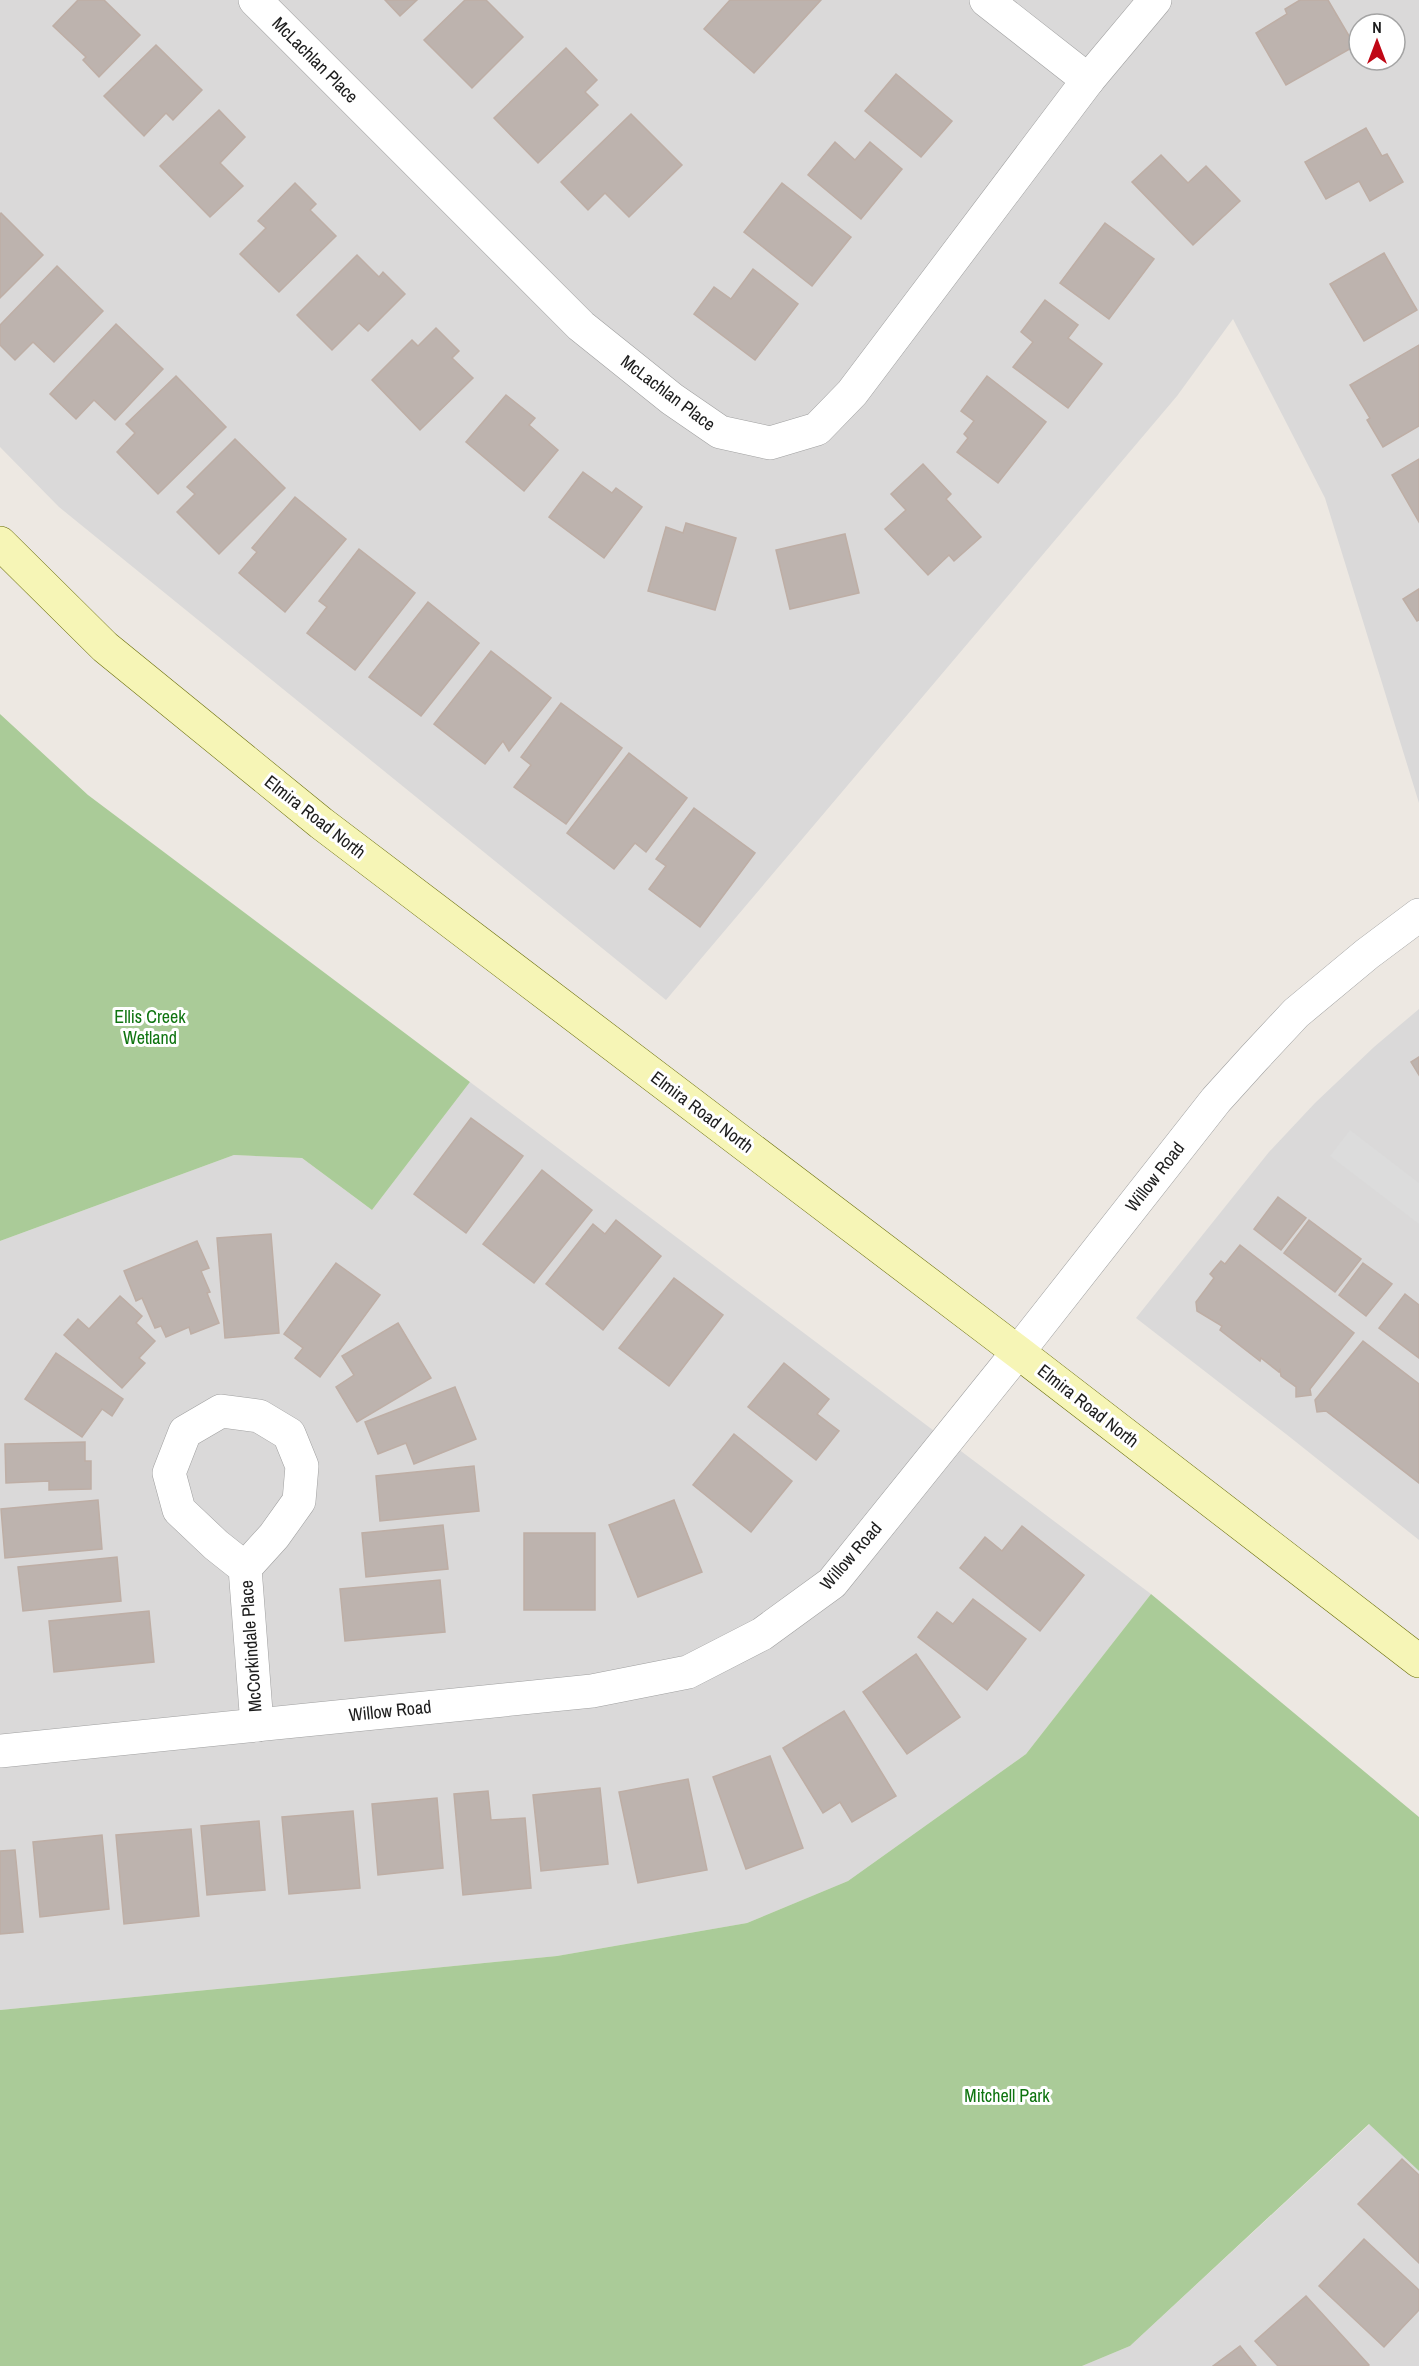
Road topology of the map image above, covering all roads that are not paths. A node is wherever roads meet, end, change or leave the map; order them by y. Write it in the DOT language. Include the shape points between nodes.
graph roads {
  1 [pos="255,0"];
  2 [pos="986,0"];
  3 [pos="1155,0"];
  4 [pos="1088,80"];
  5 [pos="0,543"];
  6 [pos="1419,915"];
  7 [pos="1018,1352"];
  8 [pos="245,1568"];
  9 [pos="1419,1661"];
  10 [pos="257,1725"];
  11 [pos="0,1751"];
  1 -- 4 [label="street, McLachlan Place" via="581,326 720,432 770,443 817,429 852,393"];
  2 -- 4 [label="street"];
  3 -- 4 [label="street, McLachlan Place"];
  5 -- 7 [label="main road, Elmira Road North" via="105,647 321,823"];
  6 -- 7 [label="street, Willow Road" via="1296,1013 1254,1058 1216,1100"];
  7 -- 9 [label="main road, Elmira Road North"];
  7 -- 10 [label="street, Willow Road" via="832,1583 762,1634 688,1672 592,1691"];
  8 -- 8 [label="street, McCorkindale Place" via="299,1501 302,1466 289,1434 259,1416 221,1411 186,1432 169,1473 179,1510"];
  8 -- 10 [label="street, McCorkindale Place"];
  10 -- 11 [label="street, Willow Road"];
}
